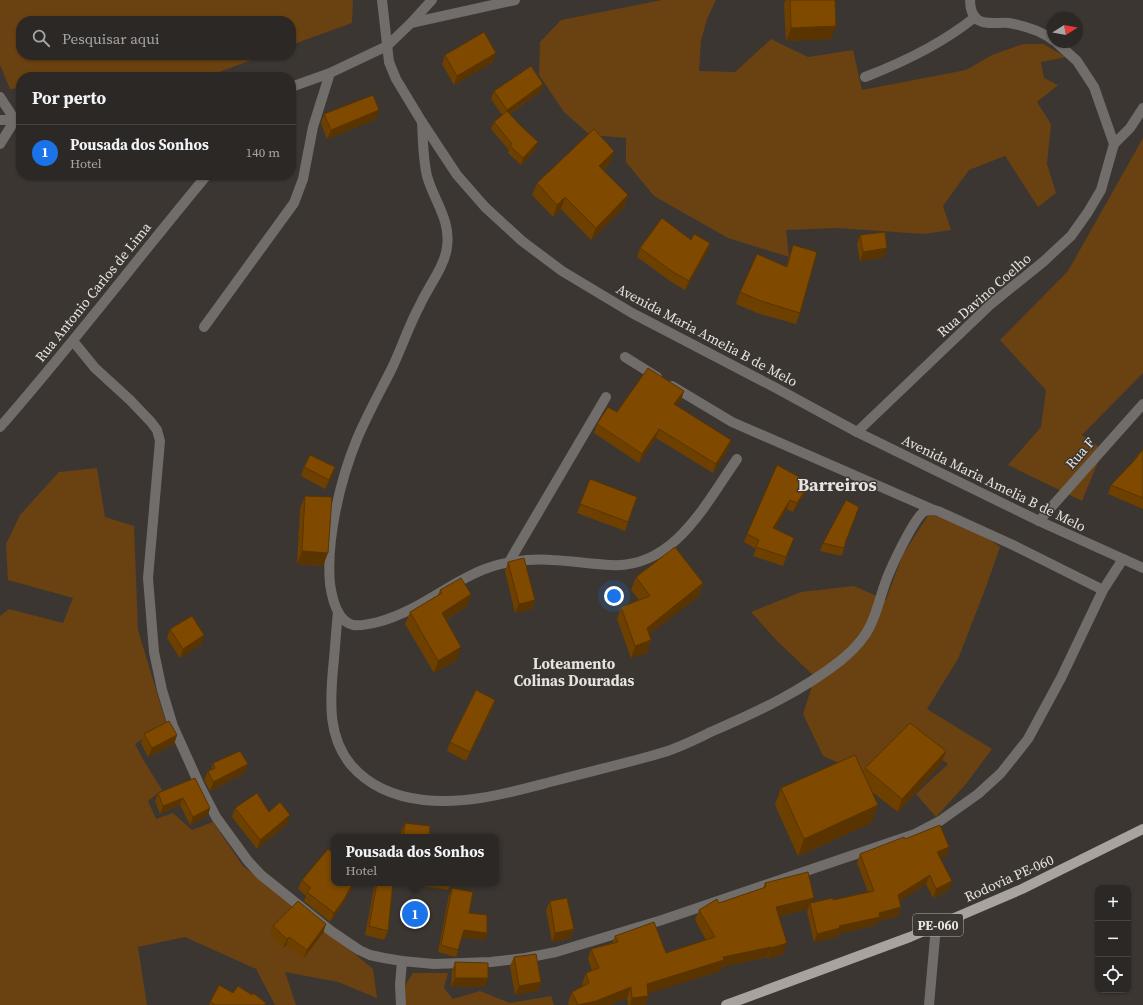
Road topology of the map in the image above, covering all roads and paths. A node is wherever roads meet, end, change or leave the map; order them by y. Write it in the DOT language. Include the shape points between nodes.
graph roads {
  1 [pos="382,0"];
  2 [pos="432,0"];
  3 [pos="515,0"];
  4 [pos="970,0"];
  5 [pos="975,17"];
  6 [pos="411,23"];
  7 [pos="1047,37"];
  8 [pos="387,46"];
  9 [pos="1063,48"];
  10 [pos="330,73"];
  11 [pos="865,77"];
  12 [pos="296,85"];
  13 [pos="0,97"];
  14 [pos="1143,108"];
  15 [pos="16,117"];
  16 [pos="0,120"];
  17 [pos="16,120"];
  18 [pos="422,122"];
  19 [pos="16,123"];
  20 [pos="0,144"];
  21 [pos="1114,144"];
  22 [pos="203,180"];
  23 [pos="204,327"];
  24 [pos="73,341"];
  25 [pos="625,357"];
  26 [pos="606,397"];
  27 [pos="1143,404"];
  28 [pos="0,427"];
  29 [pos="857,432"];
  30 [pos="737,459"];
  31 [pos="934,510"];
  32 [pos="1039,521"];
  33 [pos="1122,559"];
  34 [pos="509,562"];
  35 [pos="1143,568"];
  36 [pos="1104,590"];
  37 [pos="338,612"];
  38 [pos="1143,829"];
  39 [pos="936,926"];
  40 [pos="402,961"];
  41 [pos="401,1005"];
  42 [pos="726,1005"];
  43 [pos="929,1005"];
  1 -- 8 [label="street, Avenida Maria Amelia B de Melo"];
  2 -- 6 [label="street"];
  3 -- 6 [label="street"];
  4 -- 5 [label="street" via="970,8"];
  5 -- 7 [label="street" via="988,22 1008,23 1034,29"];
  5 -- 11 [label="street" via="910,58"];
  6 -- 8 [label="street"];
  8 -- 10 [label="street"];
  8 -- 18 [label="street, Avenida Maria Amelia B de Melo" via="389,62 396,79"];
  9 -- 21 [label="street" via="1077,61 1094,87"];
  10 -- 12 [label="street"];
  10 -- 23 [label="street" via="313,127 303,179 294,203"];
  13 -- 15 [label="street"];
  14 -- 21 [label="street" via="1130,128"];
  16 -- 17 [label="street"];
  18 -- 29 [label="street, Avenida Maria Amelia B de Melo" via="457,175 485,206 522,241 562,271 632,313"];
  18 -- 37 [label="street" via="427,177 445,220 447,250 356,441 342,483 333,530 329,571 331,595"];
  19 -- 20 [label="street"];
  21 -- 29 [label="street, Rua Davino Coelho" via="1101,190 1071,236 991,304"];
  22 -- 24 [label="street, Rua Antonio Carlos de Lima"];
  24 -- 28 [label="street, Rua Antonio Carlos de Lima"];
  24 -- 40 [label="street" via="95,368 130,400 157,430 160,441 148,578 154,652 162,690 174,726 216,817 261,875 346,943 370,955"];
  25 -- 31 [label="street" via="732,422"];
  26 -- 34 [label="street"];
  27 -- 32 [label="street, Rua F"];
  29 -- 32 [label="street, Avenida Maria Amelia B de Melo"];
  30 -- 34 [label="street" via="688,529 655,555 638,562 619,565 550,559"];
  31 -- 36 [label="street"];
  31 -- 37 [label="street" via="923,512 912,527 890,571 870,626 863,637 841,660 797,690 742,719 662,753 505,794 446,801 424,800 382,790 357,772 338,745 332,725 330,702"];
  32 -- 33 [label="street, Avenida Maria Amelia B de Melo"];
  33 -- 35 [label="street, Avenida Maria Amelia B de Melo"];
  33 -- 36 [label="street"];
  34 -- 37 [label="street" via="477,572 408,612 389,619 354,625"];
  36 -- 40 [label="street" via="1028,739 1001,773 978,794 915,834 662,920 556,952 490,962 434,964"];
  38 -- 39 [label="main road, Rodovia PE-060 / PE-060" via="1022,889"];
  39 -- 42 [label="main road, Rodovia PE-060 / PE-060"];
  39 -- 43 [label="street"];
  40 -- 41 [label="street"];
}
